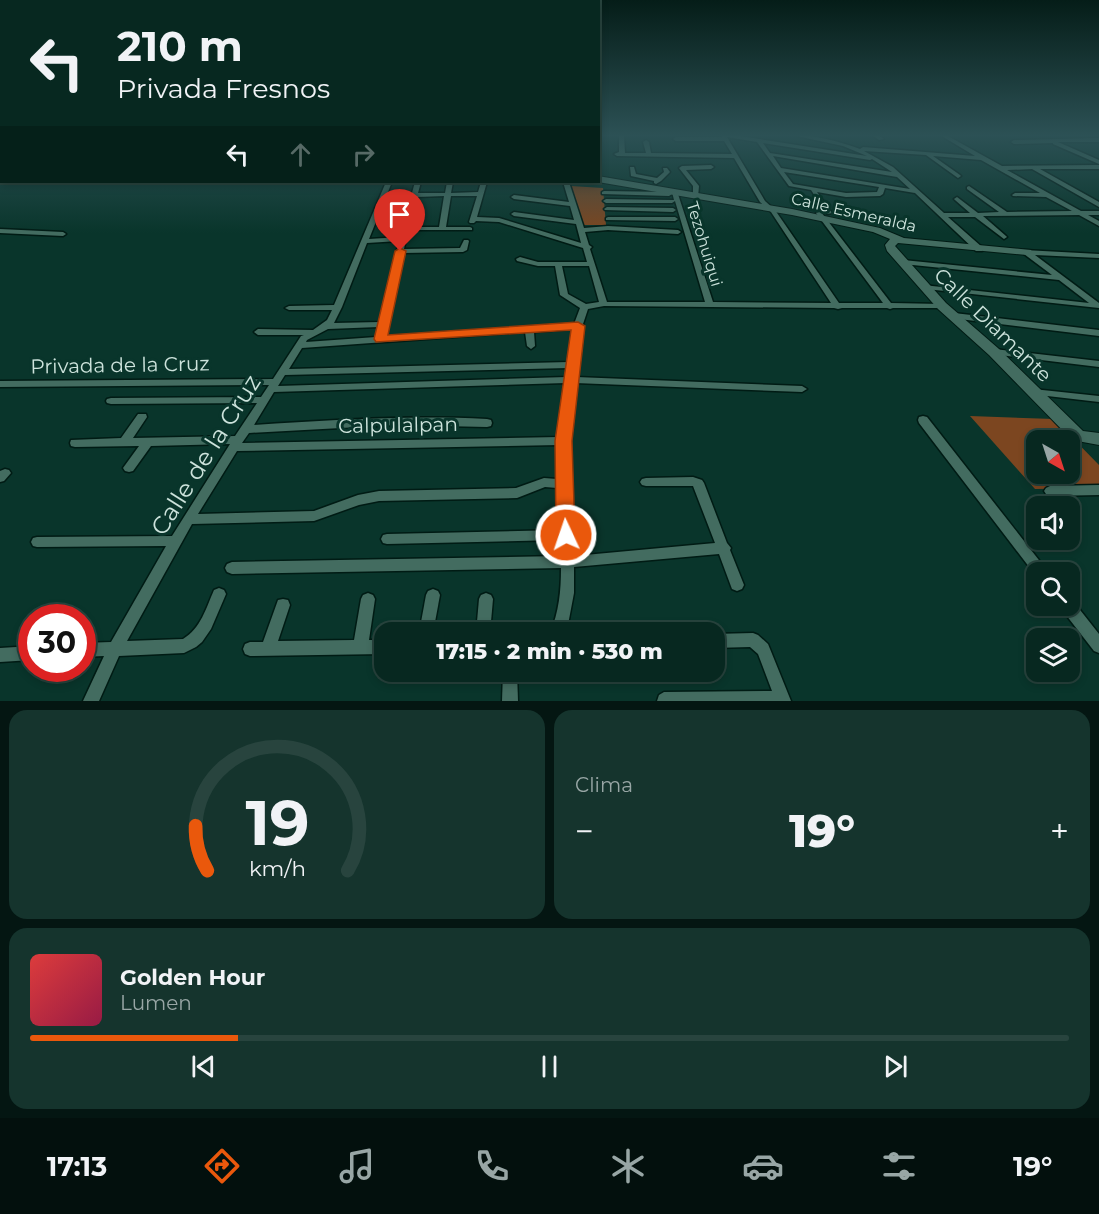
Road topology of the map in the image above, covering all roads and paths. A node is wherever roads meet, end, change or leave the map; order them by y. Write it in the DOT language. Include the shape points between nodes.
graph roads {
  1 [pos="632,168"];
  2 [pos="683,168"];
  3 [pos="743,168"];
  4 [pos="853,168"];
  5 [pos="888,168"];
  6 [pos="946,168"];
  7 [pos="1001,168"];
  8 [pos="1033,168"];
  9 [pos="1097,168"];
  10 [pos="665,169"];
  11 [pos="779,169"];
  12 [pos="898,175"];
  13 [pos="958,176"];
  14 [pos="600,179"];
  15 [pos="659,180"];
  16 [pos="389,183"];
  17 [pos="418,183"];
  18 [pos="450,183"];
  19 [pos="484,183"];
  20 [pos="566,183"];
  21 [pos="882,187"];
  22 [pos="651,188"];
  23 [pos="969,188"];
  24 [pos="615,189"];
  25 [pos="814,189"];
  26 [pos="918,192"];
  27 [pos="604,193"];
  28 [pos="640,193"];
  29 [pos="448,194"];
  30 [pos="480,194"];
  31 [pos="415,195"];
  32 [pos="1015,195"];
  33 [pos="1048,195"];
  34 [pos="672,196"];
  35 [pos="696,196"];
  36 [pos="514,197"];
  37 [pos="957,199"];
  38 [pos="606,201"];
  39 [pos="572,204"];
  40 [pos="1099,205"];
  41 [pos="766,206"];
  42 [pos="607,209"];
  43 [pos="643,210"];
  44 [pos="673,210"];
  45 [pos="1081,213"];
  46 [pos="1099,213"];
  47 [pos="514,214"];
  48 [pos="823,215"];
  49 [pos="943,215"];
  50 [pos="977,215"];
  51 [pos="1007,215"];
  52 [pos="473,219"];
  53 [pos="608,219"];
  54 [pos="644,219"];
  55 [pos="675,219"];
  56 [pos="1099,224"];
  57 [pos="579,226"];
  58 [pos="878,228"];
  59 [pos="442,229"];
  60 [pos="647,230"];
  61 [pos="0,231"];
  62 [pos="678,232"];
  63 [pos="63,234"];
  64 [pos="404,234"];
  65 [pos="468,235"];
  66 [pos="1004,237"];
  67 [pos="897,239"];
  68 [pos="365,241"];
  69 [pos="588,247"];
  70 [pos="982,248"];
  71 [pos="400,251"];
  72 [pos="1027,252"];
  73 [pos="1099,256"];
  74 [pos="520,259"];
  75 [pos="903,262"];
  76 [pos="592,264"];
  77 [pos="558,265"];
  78 [pos="1061,278"];
  79 [pos="926,287"];
  80 [pos="604,304"];
  81 [pos="710,305"];
  82 [pos="942,306"];
  83 [pos="1098,306"];
  84 [pos="338,307"];
  85 [pos="585,307"];
  86 [pos="838,307"];
  87 [pos="890,307"];
  88 [pos="289,308"];
  89 [pos="954,316"];
  90 [pos="384,324"];
  91 [pos="326,326"];
  92 [pos="578,326"];
  93 [pos="528,330"];
  94 [pos="258,332"];
  95 [pos="312,332"];
  96 [pos="1099,333"];
  97 [pos="380,339"];
  98 [pos="301,345"];
  99 [pos="531,346"];
  100 [pos="994,352"];
  101 [pos="1099,364"];
  102 [pos="573,365"];
  103 [pos="571,380"];
  104 [pos="277,381"];
  105 [pos="0,384"];
  106 [pos="801,389"];
  107 [pos="1034,392"];
  108 [pos="1099,399"];
  109 [pos="264,400"];
  110 [pos="111,401"];
  111 [pos="142,417"];
  112 [pos="923,420"];
  113 [pos="487,423"];
  114 [pos="245,429"];
  115 [pos="1099,439"];
  116 [pos="563,441"];
  117 [pos="124,442"];
  118 [pos="148,442"];
  119 [pos="75,443"];
  120 [pos="236,444"];
  121 [pos="129,468"];
  122 [pos="646,482"];
  123 [pos="563,484"];
  124 [pos="1099,490"];
  125 [pos="1050,491"];
  126 [pos="189,519"];
  127 [pos="566,535"];
  128 [pos="387,539"];
  129 [pos="176,541"];
  130 [pos="37,542"];
  131 [pos="725,548"];
  132 [pos="569,562"];
  133 [pos="1033,562"];
  134 [pos="232,568"];
  135 [pos="737,585"];
  136 [pos="219,594"];
  137 [pos="433,595"];
  138 [pos="368,599"];
  139 [pos="486,599"];
  140 [pos="283,605"];
  141 [pos="1076,616"];
  142 [pos="428,622"];
  143 [pos="484,622"];
  144 [pos="562,622"];
  145 [pos="725,641"];
  146 [pos="1099,645"];
  147 [pos="116,647"];
  148 [pos="374,647"];
  149 [pos="268,648"];
  150 [pos="360,648"];
  151 [pos="96,649"];
  152 [pos="250,649"];
  153 [pos="18,654"];
  154 [pos="0,655"];
  155 [pos="510,682"];
  156 [pos="664,700"];
  157 [pos="782,700"];
  158 [pos="91,701"];
  159 [pos="510,701"];
  1 -- 15 [label="street" via="633,175"];
  2 -- 35 [label="street" via="696,186"];
  3 -- 41 [label="street"];
  4 -- 12 [label="street"];
  5 -- 12 [label="street"];
  6 -- 13 [label="street"];
  7 -- 8 [label="street"];
  7 -- 33 [label="street"];
  8 -- 9 [label="street"];
  8 -- 40 [label="street"];
  10 -- 15 [label="street" via="667,172"];
  11 -- 21 [label="street"];
  11 -- 25 [label="street" via="790,184"];
  12 -- 26 [label="street"];
  14 -- 28 [label="street, Calle Esmeralda"];
  15 -- 22 [label="street"];
  16 -- 68 [label="street"];
  17 -- 31 [label="street"];
  18 -- 29 [label="street"];
  19 -- 30 [label="street"];
  20 -- 39 [label="street"];
  21 -- 25 [label="street" via="878,194 846,195"];
  21 -- 26 [label="street"];
  22 -- 28 [label="street, Calle Esmeralda"];
  22 -- 34 [label="street, Calle Esmeralda"];
  23 -- 51 [label="street"];
  24 -- 28 [label="street"];
  25 -- 48 [label="street"];
  26 -- 49 [label="street"];
  27 -- 28 [label="street"];
  28 -- 34 [label="street"];
  28 -- 38 [label="street"];
  28 -- 43 [label="street"];
  29 -- 30 [label="street"];
  29 -- 31 [label="street"];
  29 -- 59 [label="street"];
  30 -- 52 [label="street"];
  31 -- 64 [label="street"];
  32 -- 33 [label="street"];
  33 -- 45 [label="street"];
  34 -- 35 [label="street, Calle Esmeralda"];
  34 -- 81 [label="street, Tezohuiqui"];
  35 -- 41 [label="street, Calle Esmeralda"];
  36 -- 39 [label="street"];
  37 -- 50 [label="street"];
  39 -- 57 [label="street"];
  41 -- 48 [label="street, Calle Esmeralda"];
  41 -- 86 [label="street"];
  42 -- 43 [label="street"];
  43 -- 44 [label="street"];
  43 -- 54 [label="street"];
  45 -- 46 [label="street"];
  45 -- 51 [label="street"];
  45 -- 56 [label="street"];
  47 -- 57 [label="street"];
  48 -- 58 [label="street, Calle Esmeralda"];
  48 -- 87 [label="street"];
  49 -- 50 [label="street"];
  49 -- 70 [label="street"];
  50 -- 51 [label="street"];
  50 -- 66 [label="street"];
  52 -- 65 [label="street"];
  52 -- 69 [label="street" via="497,219"];
  53 -- 54 [label="street"];
  54 -- 55 [label="street"];
  54 -- 60 [label="street"];
  57 -- 60 [label="street"];
  57 -- 69 [label="street"];
  58 -- 67 [label="street, Calle Esmeralda"];
  58 -- 70 [label="street, Calle Esmeralda"];
  59 -- 64 [label="street"];
  59 -- 65 [label="street"];
  60 -- 62 [label="street"];
  61 -- 63 [label="street"];
  64 -- 68 [label="street"];
  64 -- 71 [label="street"];
  65 -- 71 [label="street" via="463,250"];
  67 -- 70 [label="street, Calle Esmeralda"];
  67 -- 75 [label="street, Calle Diamante" via="889,246"];
  68 -- 84 [label="street"];
  69 -- 76 [label="street"];
  70 -- 72 [label="street"];
  71 -- 90 [label="street"];
  72 -- 73 [label="street"];
  72 -- 78 [label="street"];
  74 -- 77 [label="street"];
  75 -- 78 [label="street"];
  75 -- 79 [label="street, Calle Diamante"];
  76 -- 77 [label="street"];
  76 -- 80 [label="street"];
  77 -- 85 [label="street" via="564,295"];
  78 -- 83 [label="street"];
  79 -- 82 [label="street, Calle Diamante"];
  79 -- 83 [label="street"];
  80 -- 81 [label="street"];
  80 -- 85 [label="street"];
  81 -- 86 [label="street"];
  82 -- 87 [label="street"];
  82 -- 89 [label="street, Calle Diamante"];
  84 -- 88 [label="street"];
  84 -- 91 [label="street"];
  85 -- 92 [label="street"];
  86 -- 87 [label="street"];
  89 -- 96 [label="street"];
  89 -- 100 [label="street, Calle Diamante"];
  90 -- 91 [label="street"];
  90 -- 97 [label="street"];
  91 -- 95 [label="street, Calle de la Cruz"];
  92 -- 93 [label="street"];
  92 -- 102 [label="street"];
  93 -- 97 [label="street"];
  93 -- 99 [label="street"];
  94 -- 95 [label="street"];
  95 -- 98 [label="street, Calle de la Cruz"];
  97 -- 98 [label="street"];
  98 -- 104 [label="street, Calle de la Cruz"];
  100 -- 101 [label="street"];
  100 -- 107 [label="street, Calle Diamante"];
  102 -- 103 [label="street"];
  102 -- 104 [label="street"];
  103 -- 104 [label="street"];
  103 -- 106 [label="street"];
  103 -- 116 [label="street"];
  104 -- 105 [label="street, Privada de la Cruz"];
  104 -- 109 [label="street, Calle de la Cruz"];
  107 -- 108 [label="street"];
  107 -- 115 [label="street, Calle Diamante" via="1078,436"];
  109 -- 110 [label="street"];
  109 -- 114 [label="street, Calle de la Cruz"];
  111 -- 117 [label="street"];
  112 -- 133 [label="street"];
  113 -- 114 [label="street" via="365,421"];
  114 -- 120 [label="street, Calle de la Cruz"];
  116 -- 120 [label="street, Calpulalpan"];
  116 -- 123 [label="street"];
  117 -- 118 [label="street, Calpulalpan"];
  117 -- 119 [label="street, Calpulalpan"];
  118 -- 120 [label="street, Calpulalpan"];
  118 -- 121 [label="street"];
  120 -- 126 [label="street, Calle de la Cruz"];
  122 -- 131 [label="street" via="698,483"];
  123 -- 126 [label="street" via="544,482 517,493 379,496 314,516"];
  123 -- 127 [label="street"];
  124 -- 125 [label="street"];
  126 -- 129 [label="street, Calle de la Cruz"];
  127 -- 128 [label="street"];
  127 -- 132 [label="street"];
  129 -- 130 [label="street"];
  129 -- 147 [label="street, Calle de la Cruz"];
  131 -- 132 [label="street"];
  131 -- 135 [label="street"];
  132 -- 134 [label="street"];
  132 -- 144 [label="street"];
  136 -- 147 [label="street" via="195,642 184,646"];
  137 -- 142 [label="street"];
  138 -- 150 [label="street"];
  139 -- 143 [label="street"];
  140 -- 149 [label="street"];
  141 -- 146 [label="street"];
  145 -- 157 [label="street" via="758,643"];
  147 -- 151 [label="street"];
  147 -- 158 [label="street, Calle de la Cruz"];
  148 -- 150 [label="street"];
  149 -- 150 [label="street"];
  149 -- 152 [label="street"];
  153 -- 154 [label="street"];
  155 -- 159 [label="street"];
  156 -- 157 [label="street"];
}
